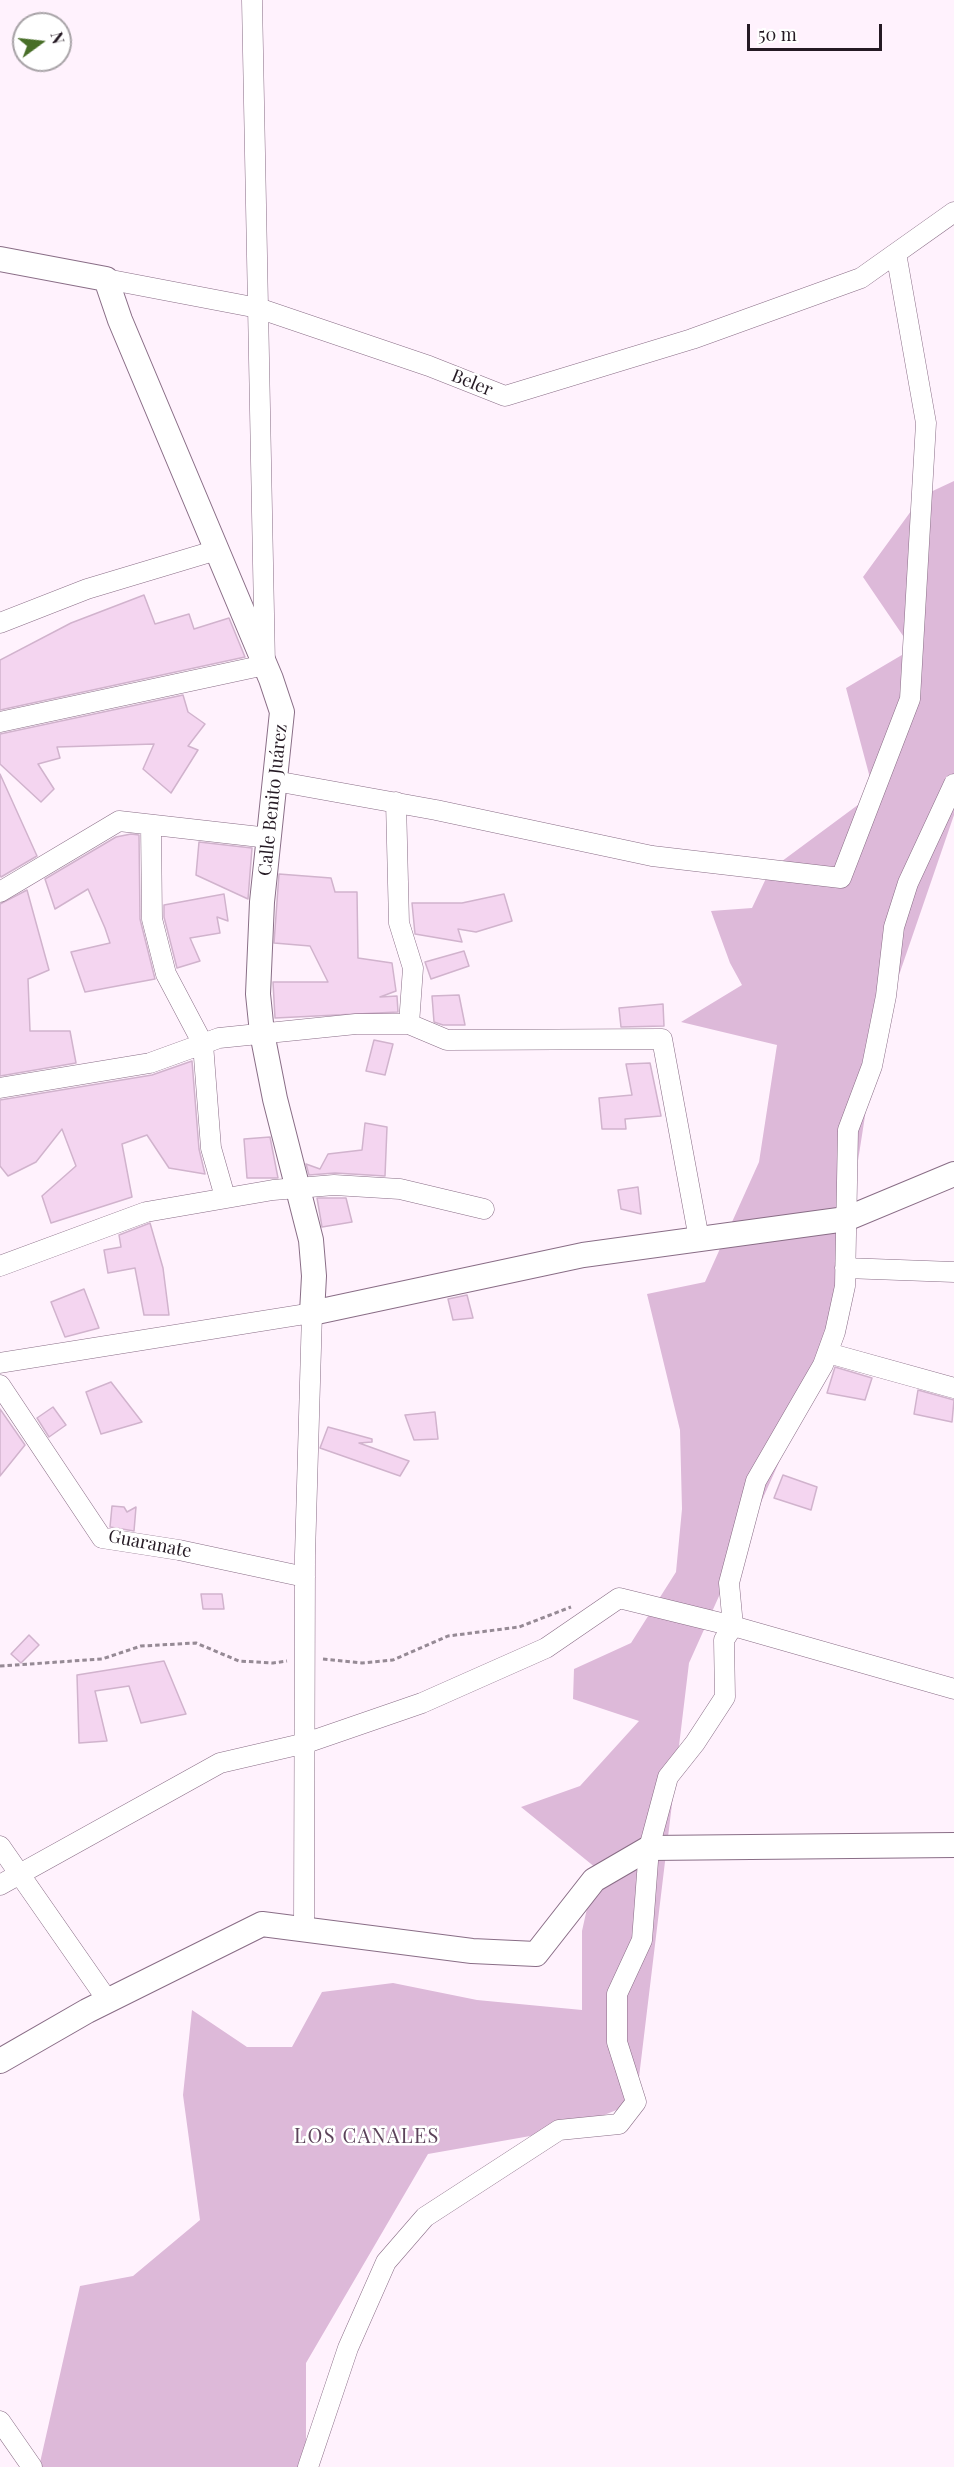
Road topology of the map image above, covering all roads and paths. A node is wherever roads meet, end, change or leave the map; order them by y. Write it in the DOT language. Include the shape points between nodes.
graph roads {
  1 [pos="252,0"];
  2 [pos="954,212"];
  3 [pos="897,253"];
  4 [pos="0,259"];
  5 [pos="106,279"];
  6 [pos="258,308"];
  7 [pos="217,550"];
  8 [pos="0,623"];
  9 [pos="265,664"];
  10 [pos="0,722"];
  11 [pos="274,781"];
  12 [pos="954,784"];
  13 [pos="396,802"];
  14 [pos="151,825"];
  15 [pos="269,838"];
  16 [pos="0,892"];
  17 [pos="410,1024"];
  18 [pos="261,1033"];
  19 [pos="203,1044"];
  20 [pos="0,1088"];
  21 [pos="954,1174"];
  22 [pos="297,1188"];
  23 [pos="225,1197"];
  24 [pos="484,1209"];
  25 [pos="846,1219"];
  26 [pos="699,1239"];
  27 [pos="0,1266"];
  28 [pos="846,1268"];
  29 [pos="954,1272"];
  30 [pos="312,1313"];
  31 [pos="828,1353"];
  32 [pos="0,1362"];
  33 [pos="0,1385"];
  34 [pos="954,1388"];
  35 [pos="305,1577"];
  36 [pos="572,1607"];
  37 [pos="733,1626"];
  38 [pos="317,1658"];
  39 [pos="295,1659"];
  40 [pos="0,1666"];
  41 [pos="954,1689"];
  42 [pos="306,1743"];
  43 [pos="954,1845"];
  44 [pos="0,1846"];
  45 [pos="649,1848"];
  46 [pos="19,1873"];
  47 [pos="0,1885"];
  48 [pos="304,1929"];
  49 [pos="108,2001"];
  50 [pos="0,2061"];
  51 [pos="0,2421"];
  52 [pos="32,2467"];
  53 [pos="308,2467"];
  1 -- 6 [label="street"];
  2 -- 3 [label="street, Beler"];
  3 -- 6 [label="street, Beler" via="861,278 693,339 505,396"];
  3 -- 13 [label="street" via="926,423 910,699 841,878 652,856"];
  4 -- 5 [label="main road, Beler"];
  5 -- 6 [label="street, Beler"];
  5 -- 7 [label="main road, Calle Benito Juárez"];
  6 -- 9 [label="street"];
  7 -- 8 [label="street" via="87,589"];
  7 -- 9 [label="main road, Calle Benito Juárez"];
  9 -- 10 [label="street"];
  9 -- 11 [label="main road, Calle Benito Juárez" via="282,712"];
  11 -- 13 [label="street"];
  11 -- 15 [label="main road, Calle Benito Juárez"];
  12 -- 25 [label="street" via="908,883 894,927 873,1066 848,1130"];
  13 -- 17 [label="street" via="399,923 413,968"];
  14 -- 15 [label="street"];
  14 -- 16 [label="street" via="119,821"];
  14 -- 19 [label="street" via="152,919 166,974"];
  15 -- 18 [label="main road, Calle Benito Juárez" via="258,994"];
  17 -- 18 [label="street" via="356,1024"];
  17 -- 26 [label="street" via="447,1040 663,1040"];
  18 -- 19 [label="street"];
  18 -- 22 [label="main road, Calle Benito Juárez"];
  19 -- 20 [label="street" via="150,1063"];
  19 -- 23 [label="street" via="211,1149"];
  21 -- 25 [label="main road"];
  22 -- 23 [label="street"];
  22 -- 24 [label="street" via="334,1185 400,1189"];
  22 -- 30 [label="main road, Calle Benito Juárez" via="310,1240 314,1276"];
  23 -- 27 [label="street" via="146,1212"];
  25 -- 26 [label="main road"];
  25 -- 28 [label="street"];
  26 -- 30 [label="main road" via="582,1255"];
  28 -- 29 [label="street"];
  28 -- 31 [label="street"];
  30 -- 32 [label="street"];
  30 -- 35 [label="street"];
  31 -- 34 [label="street"];
  31 -- 37 [label="street" via="756,1481 729,1583"];
  33 -- 35 [label="street, Guaranate" via="102,1538"];
  35 -- 42 [label="street"];
  36 -- 38 [label="path" via="519,1627 448,1636 393,1660 362,1663"];
  37 -- 41 [label="street"];
  37 -- 42 [label="street" via="619,1598 546,1648 423,1703"];
  37 -- 45 [label="street" via="724,1640 725,1697 668,1777"];
  39 -- 40 [label="path" via="273,1663 238,1661 196,1643 141,1646 102,1659"];
  42 -- 46 [label="street" via="220,1763"];
  42 -- 48 [label="street"];
  43 -- 45 [label="main road"];
  44 -- 46 [label="street"];
  45 -- 48 [label="main road" via="594,1880 536,1954 472,1951"];
  45 -- 53 [label="street" via="642,1940 617,1994 617,2042 636,2102 619,2124 559,2130 425,2217 386,2262 348,2348"];
  46 -- 47 [label="street"];
  46 -- 49 [label="street"];
  48 -- 49 [label="main road" via="262,1924"];
  49 -- 50 [label="main road"];
  51 -- 52 [label="street"];
}
